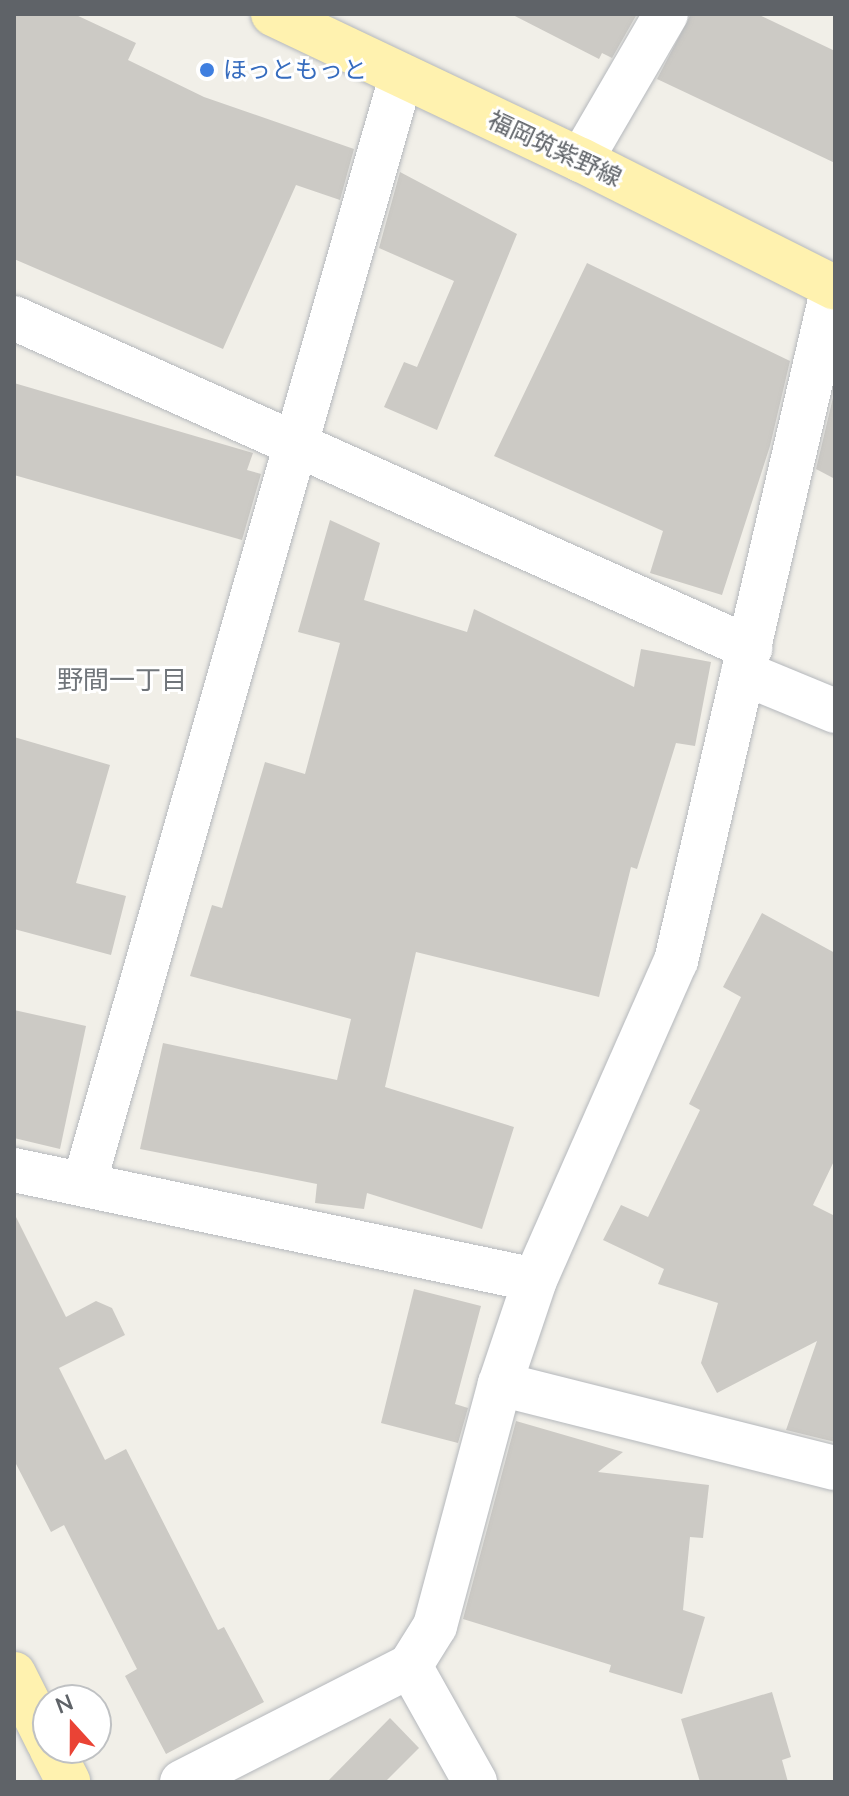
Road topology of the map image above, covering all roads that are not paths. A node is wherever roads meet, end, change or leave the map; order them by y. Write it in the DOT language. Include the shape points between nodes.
graph roads {
  1 [pos="273,14"];
  2 [pos="666,14"];
  3 [pos="401,77"];
  4 [pos="581,160"];
  5 [pos="834,288"];
  6 [pos="14,318"];
  7 [pos="294,444"];
  8 [pos="746,661"];
  9 [pos="835,711"];
  10 [pos="14,1170"];
  11 [pos="84,1184"];
  12 [pos="535,1280"];
  13 [pos="500,1384"];
  14 [pos="835,1468"];
  15 [pos="410,1666"];
  16 [pos="14,1674"];
  17 [pos="32,1710"];
  18 [pos="59,1764"];
  19 [pos="68,1782"];
  20 [pos="182,1782"];
  21 [pos="475,1782"];
  1 -- 3 [label="main road, 福岡筑紫野線"];
  2 -- 4 [label="street"];
  3 -- 4 [label="main road, 福岡筑紫野線"];
  3 -- 7 [label="street"];
  4 -- 5 [label="main road, 福岡筑紫野線"];
  5 -- 8 [label="street"];
  6 -- 7 [label="street"];
  7 -- 8 [label="street"];
  7 -- 11 [label="street"];
  8 -- 9 [label="street"];
  8 -- 12 [label="street" via="676,961"];
  10 -- 11 [label="street"];
  11 -- 12 [label="street"];
  12 -- 13 [label="street"];
  13 -- 14 [label="street"];
  13 -- 15 [label="street" via="435,1626"];
  15 -- 20 [label="street"];
  15 -- 21 [label="street"];
  16 -- 17 [label="main road"];
  18 -- 19 [label="main road"];
}
